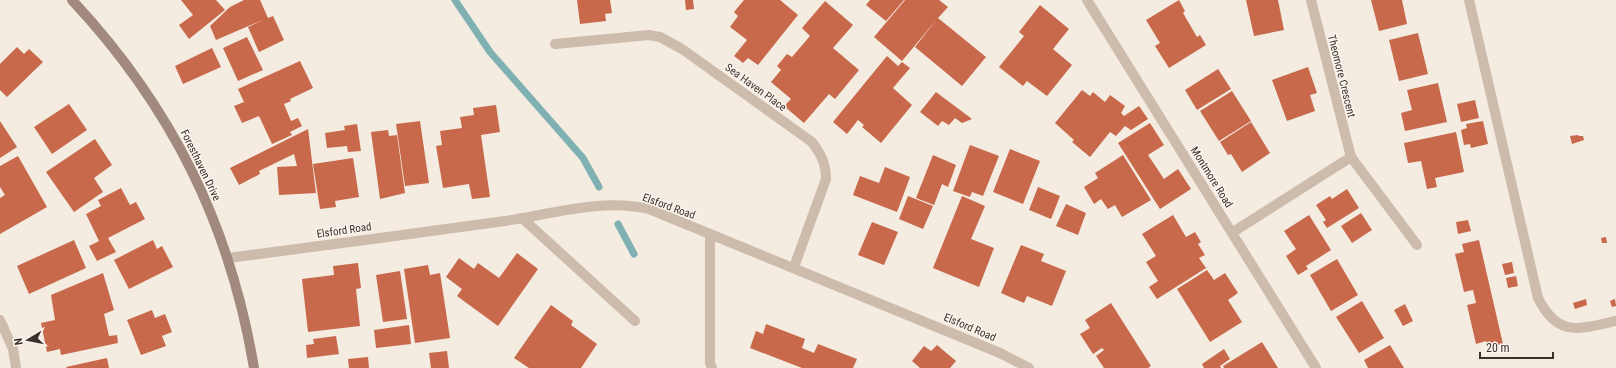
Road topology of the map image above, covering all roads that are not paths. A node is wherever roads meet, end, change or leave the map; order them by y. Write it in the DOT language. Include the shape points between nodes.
graph roads {
  1 [pos="72,0"];
  2 [pos="1087,0"];
  3 [pos="1311,0"];
  4 [pos="1469,0"];
  5 [pos="555,44"];
  6 [pos="1351,157"];
  7 [pos="522,218"];
  8 [pos="1232,232"];
  9 [pos="710,234"];
  10 [pos="1417,246"];
  11 [pos="228,258"];
  12 [pos="794,268"];
  13 [pos="0,320"];
  14 [pos="635,321"];
  15 [pos="1616,321"];
  16 [pos="16,368"];
  17 [pos="254,368"];
  18 [pos="712,368"];
  19 [pos="1029,368"];
  20 [pos="1316,368"];
  1 -- 11 [label="street, Foresthaven Drive" via="95,24 153,101 190,165"];
  2 -- 8 [label="street, Montmore Road"];
  3 -- 6 [label="street, Theomore Crescent"];
  4 -- 15 [label="street" via="1538,298 1552,320 1562,326 1574,329"];
  5 -- 12 [label="street, Sea Haven Place" via="634,35 660,37 682,49 812,142 826,166 826,179"];
  6 -- 8 [label="street"];
  6 -- 10 [label="street, Theomore Crescent"];
  7 -- 9 [label="street, Elsford Road" via="594,206 632,205"];
  7 -- 11 [label="street, Elsford Road"];
  7 -- 14 [label="street"];
  8 -- 20 [label="street, Montmore Road"];
  9 -- 12 [label="street, Elsford Road"];
  9 -- 18 [label="street"];
  11 -- 17 [label="street, Foresthaven Drive" via="240,300"];
  12 -- 19 [label="street, Elsford Road" via="1000,353"];
  13 -- 16 [label="street" via="13,349"];
}
